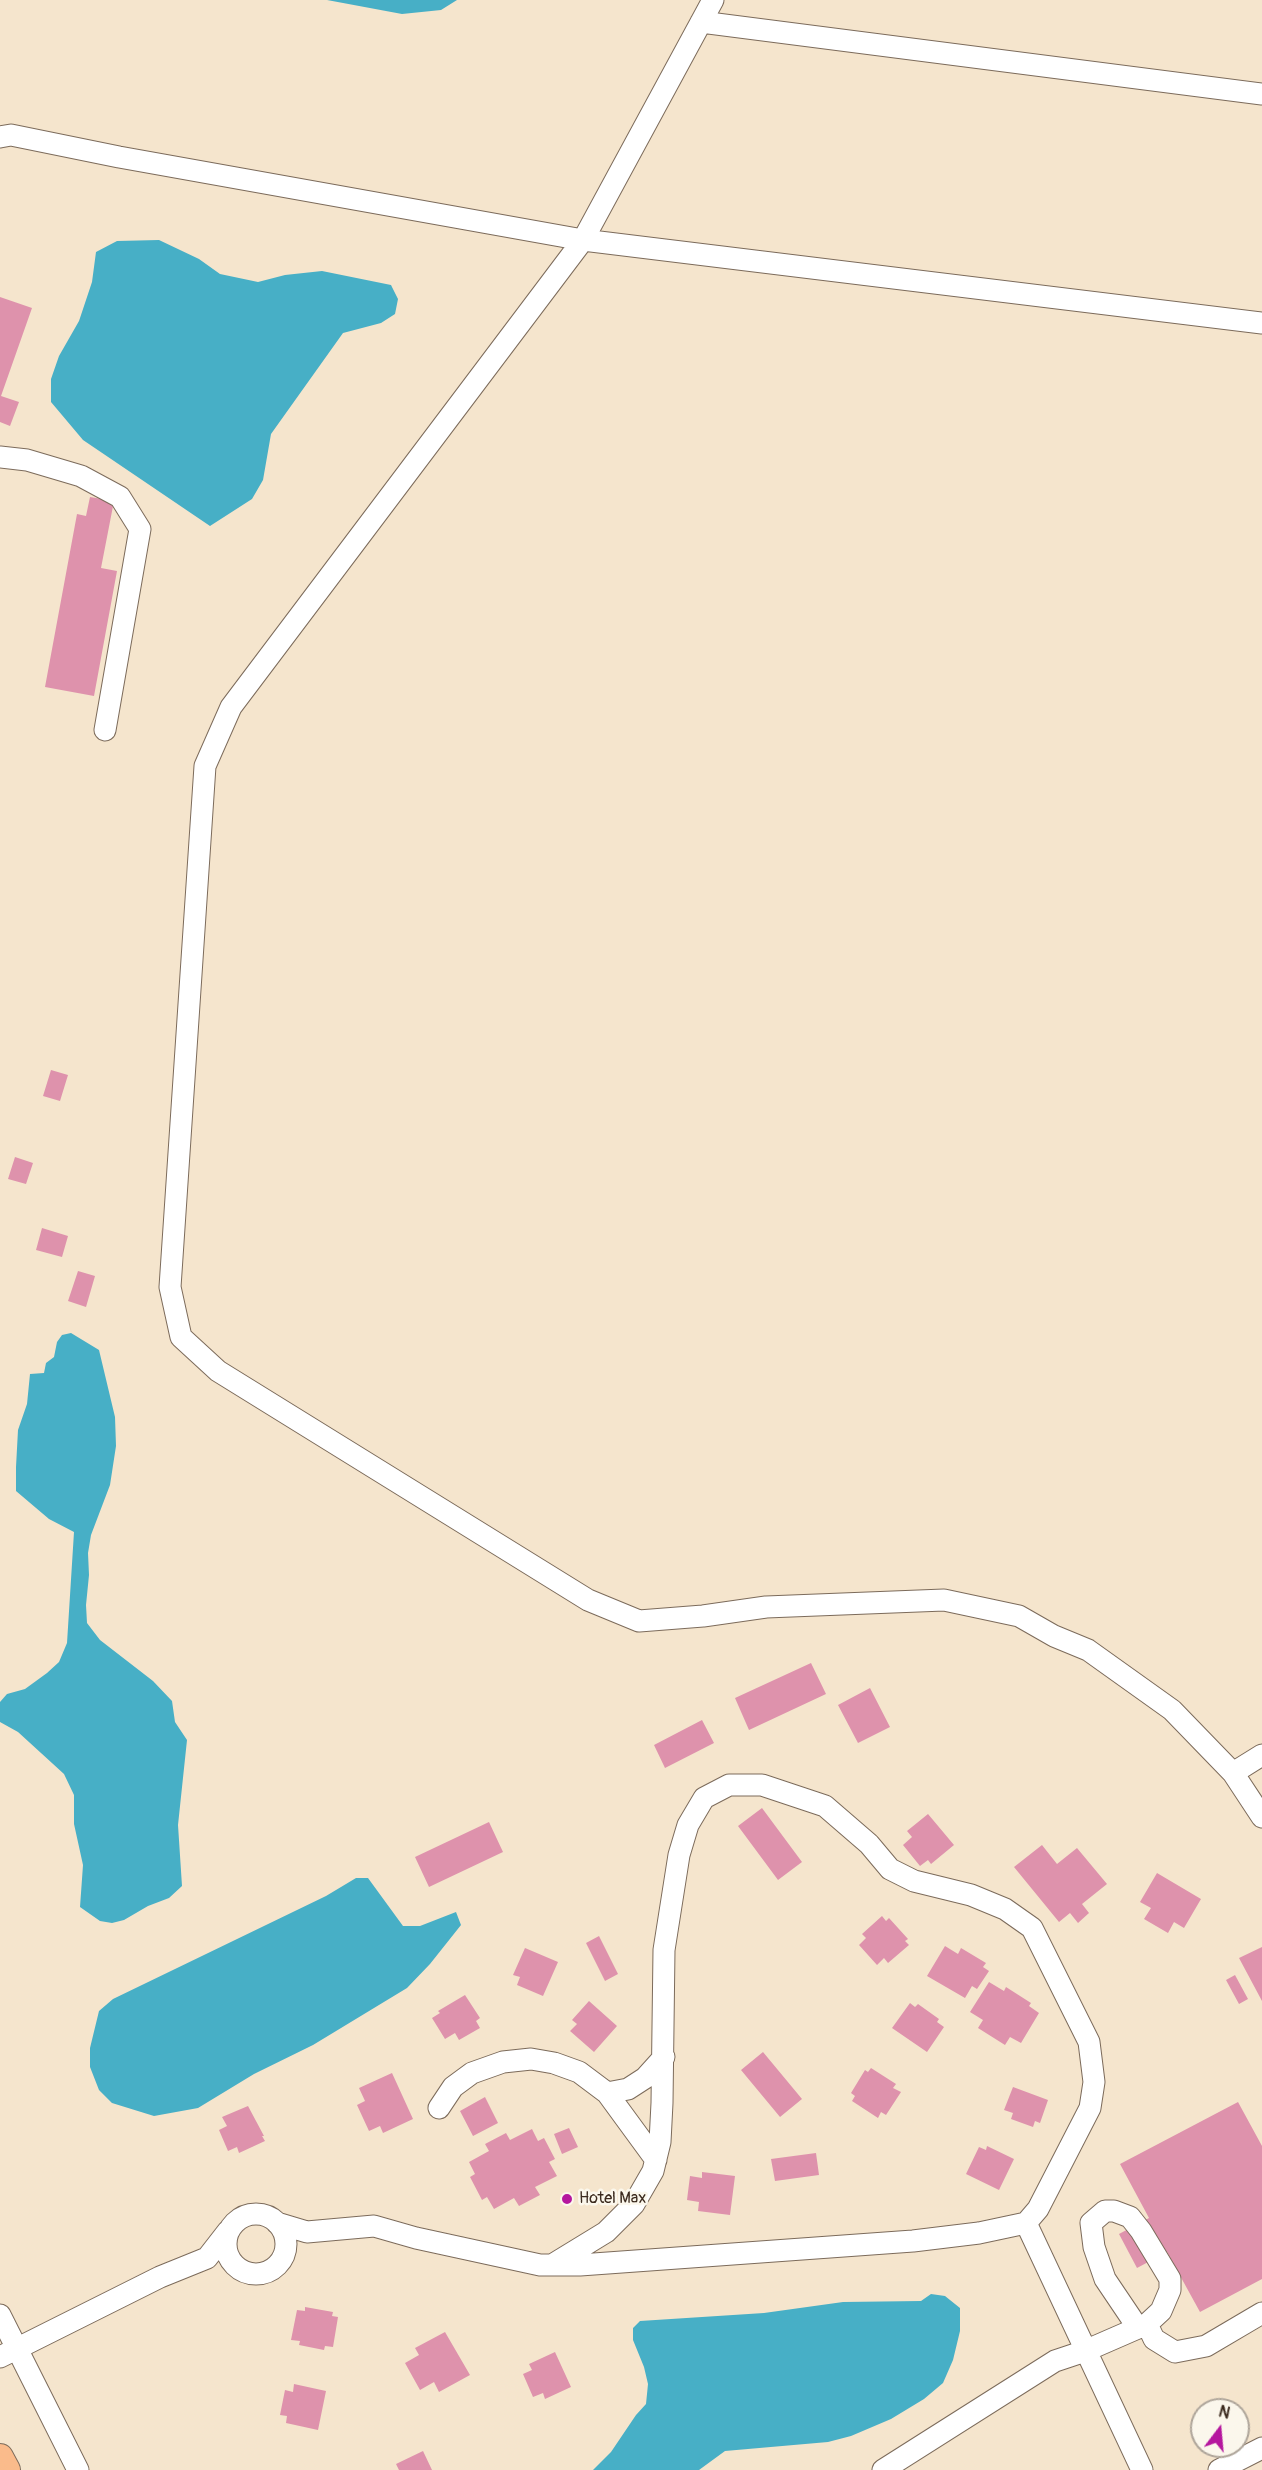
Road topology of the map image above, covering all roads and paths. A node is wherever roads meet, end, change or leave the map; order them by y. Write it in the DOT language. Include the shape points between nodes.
graph roads {
  1 [pos="713,0"];
  2 [pos="701,22"];
  3 [pos="1262,94"];
  4 [pos="0,137"];
  5 [pos="583,240"];
  6 [pos="1262,323"];
  7 [pos="0,457"];
  8 [pos="105,730"];
  9 [pos="1262,1755"];
  10 [pos="1233,1773"];
  11 [pos="1262,1817"];
  12 [pos="664,2057"];
  13 [pos="607,2093"];
  14 [pos="439,2108"];
  15 [pos="656,2160"];
  16 [pos="277,2223"];
  17 [pos="1026,2223"];
  18 [pos="228,2231"];
  19 [pos="307,2232"];
  20 [pos="285,2251"];
  21 [pos="207,2258"];
  22 [pos="552,2265"];
  23 [pos="236,2267"];
  24 [pos="1262,2313"];
  25 [pos="0,2315"];
  26 [pos="1142,2326"];
  27 [pos="1085,2351"];
  28 [pos="8,2352"];
  29 [pos="1262,2448"];
  30 [pos="0,2457"];
  31 [pos="7,2470"];
  32 [pos="78,2470"];
  33 [pos="883,2470"];
  34 [pos="1142,2470"];
  35 [pos="1219,2470"];
  1 -- 2 [label="street"];
  2 -- 3 [label="street"];
  2 -- 5 [label="street"];
  4 -- 5 [label="street" via="10,135"];
  5 -- 6 [label="street"];
  5 -- 10 [label="street" via="231,707 205,766 170,1287 181,1337 218,1371 588,1600 639,1621 766,1607 944,1600 1019,1616 1088,1650 1162,1704"];
  7 -- 8 [label="street" via="27,460 81,476 120,497 140,529"];
  9 -- 10 [label="street"];
  10 -- 11 [label="street"];
  12 -- 13 [label="street" via="645,2078 628,2089"];
  12 -- 15 [label="street"];
  12 -- 17 [label="street" via="664,1950 679,1855 688,1825 704,1798 729,1785 762,1785 825,1806 869,1844 890,1869 914,1881 971,1895 1005,1909 1032,1928 1054,1969 1089,2042 1094,2082 1090,2108 1038,2209"];
  13 -- 14 [label="street" via="579,2072 531,2059 503,2062 472,2073 453,2087"];
  13 -- 15 [label="street"];
  15 -- 22 [label="street" via="634,2204 606,2232"];
  16 -- 18 [label="street" via="253,2213 234,2222"];
  16 -- 19 [label="street"];
  16 -- 20 [label="street" via="285,2236"];
  17 -- 22 [label="street" via="913,2241"];
  17 -- 27 [label="street"];
  18 -- 21 [label="street"];
  18 -- 23 [label="street" via="226,2252"];
  19 -- 20 [label="street"];
  19 -- 22 [label="street" via="374,2226 475,2252"];
  20 -- 23 [label="street" via="269,2271 248,2273"];
  21 -- 23 [label="street"];
  21 -- 28 [label="street"];
  24 -- 26 [label="street" via="1206,2346 1175,2352"];
  25 -- 28 [label="street"];
  26 -- 26 [label="street" via="1161,2311 1170,2279 1130,2217 1105,2211 1091,2223 1094,2247 1105,2279"];
  26 -- 27 [label="street"];
  27 -- 33 [label="street" via="1055,2361"];
  27 -- 34 [label="street"];
  28 -- 32 [label="street"];
  29 -- 35 [label="street"];
  30 -- 31 [label="main road"];
}
